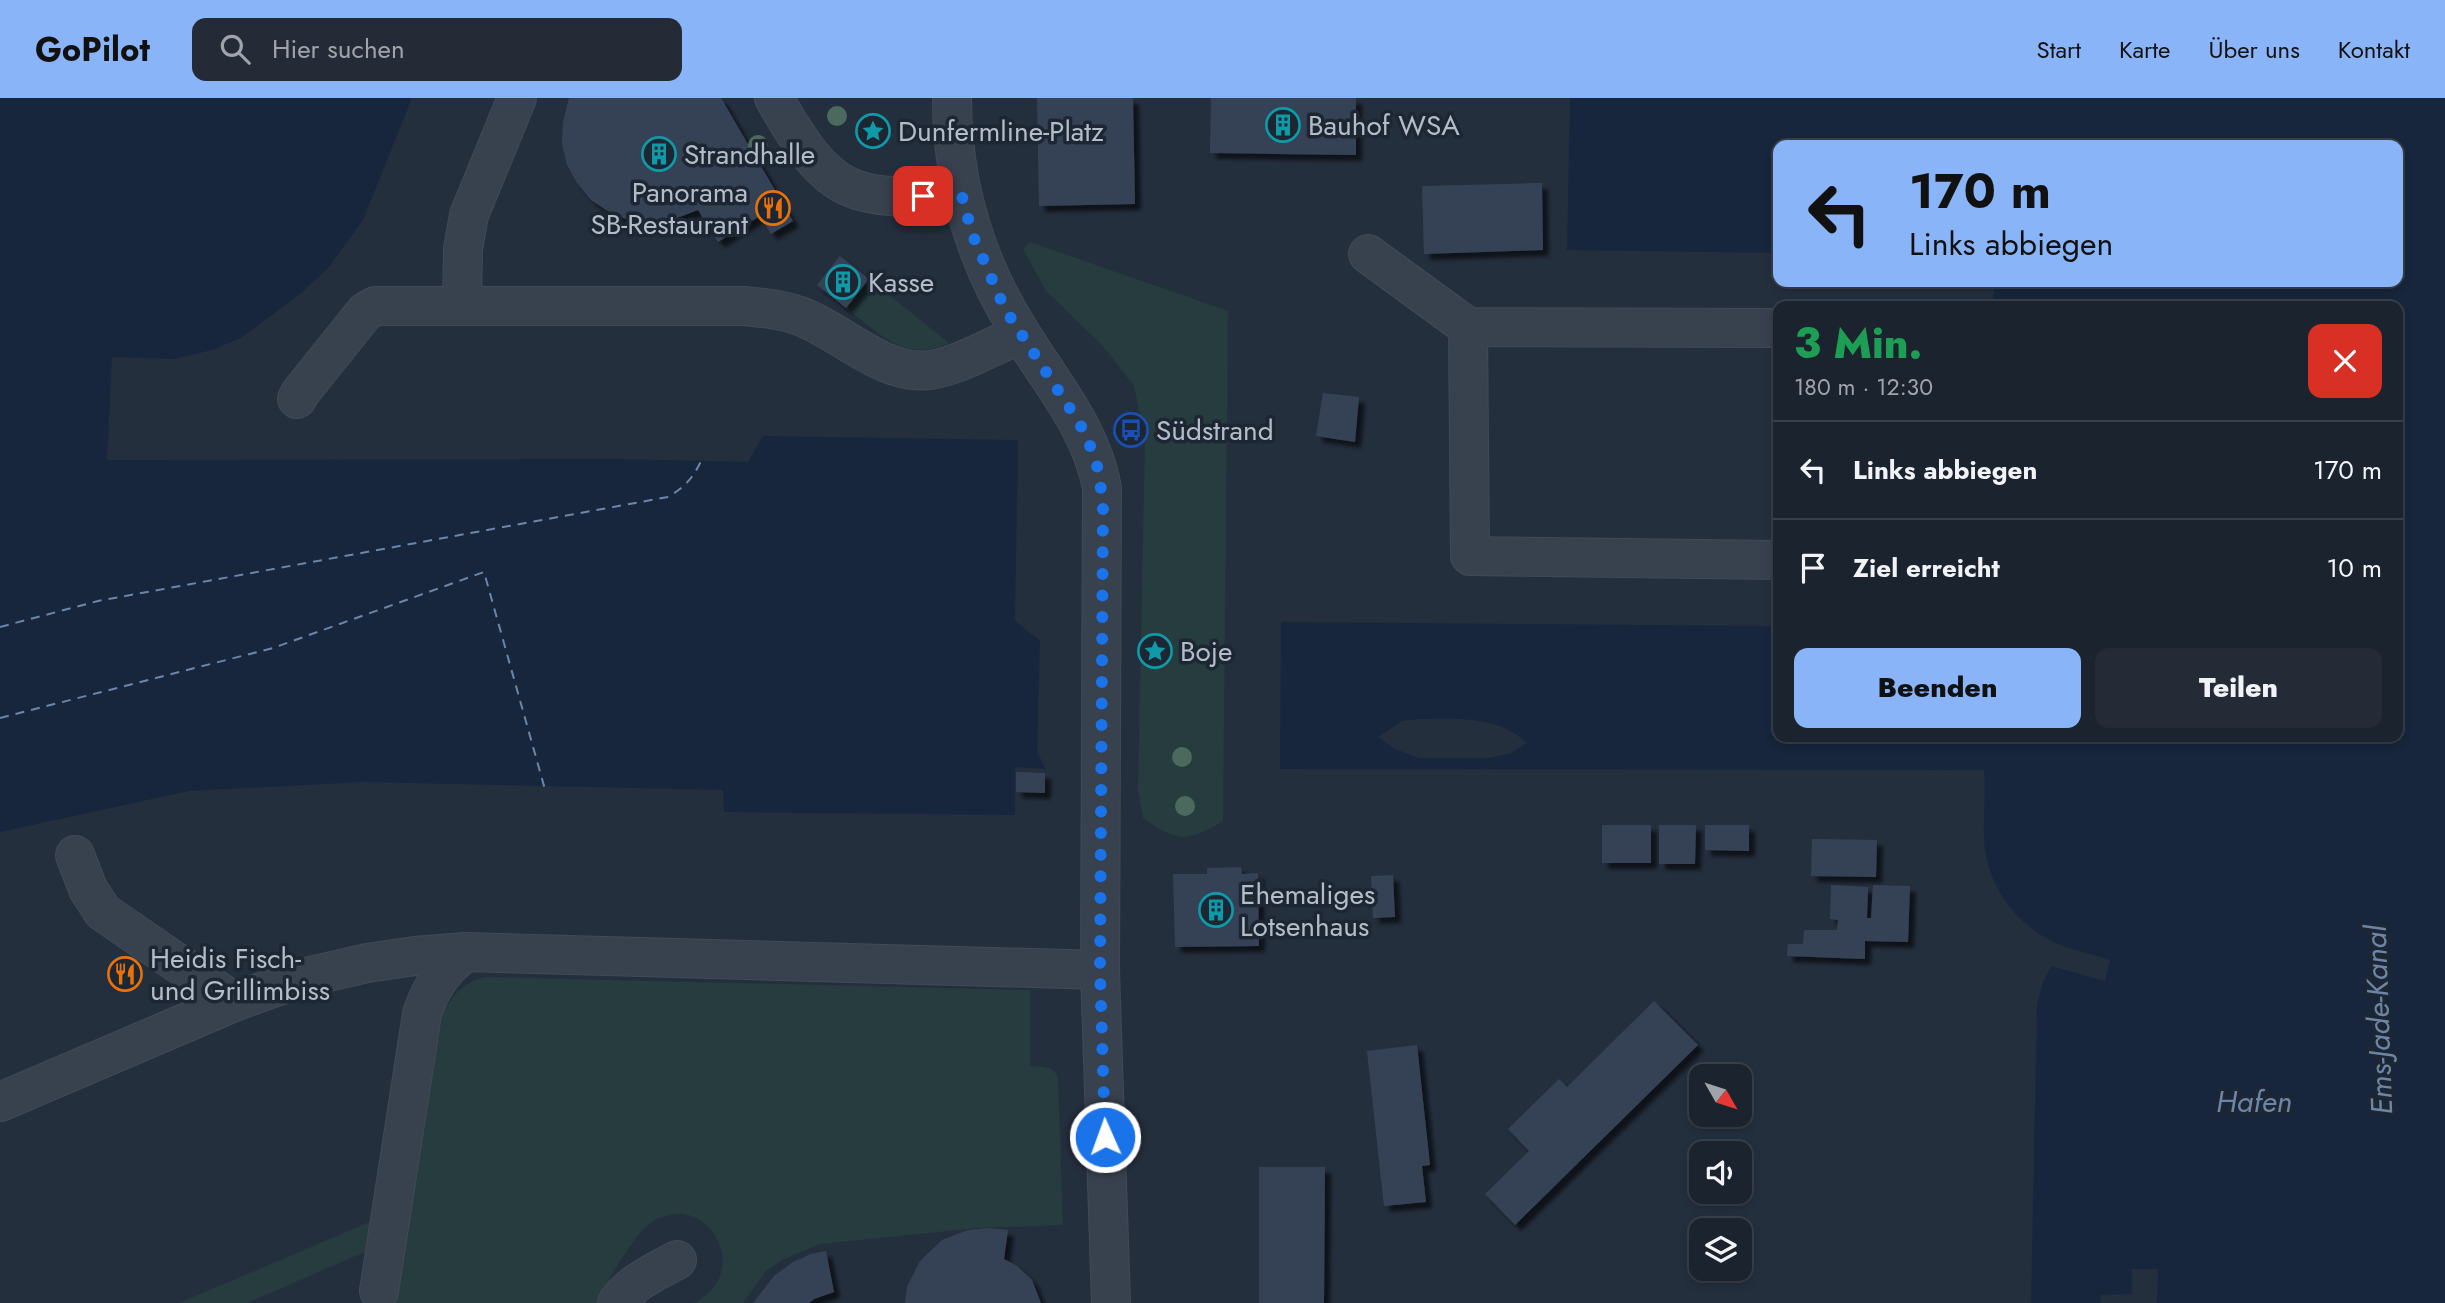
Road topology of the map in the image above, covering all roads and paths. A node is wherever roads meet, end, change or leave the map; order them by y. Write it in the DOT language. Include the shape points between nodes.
graph roads {
  1 [pos="517,98"];
  2 [pos="774,98"];
  3 [pos="952,98"];
  4 [pos="961,193"];
  5 [pos="1368,254"];
  6 [pos="462,306"];
  7 [pos="1468,327"];
  8 [pos="1773,328"];
  9 [pos="1021,334"];
  10 [pos="297,399"];
  11 [pos="1773,560"];
  12 [pos="75,855"];
  13 [pos="466,952"];
  14 [pos="1100,970"];
  15 [pos="234,1002"];
  16 [pos="0,1102"];
  17 [pos="677,1260"];
  18 [pos="379,1291"];
  19 [pos="617,1303"];
  20 [pos="1111,1303"];
  1 -- 6 [label="street" via="464,232"];
  2 -- 4 [label="street" via="811,156 841,184 895,198"];
  3 -- 4 [label="street"];
  4 -- 9 [label="street" via="977,247"];
  5 -- 7 [label="street"];
  6 -- 9 [label="street" via="775,309 808,319 878,358 911,370 942,368"];
  6 -- 10 [label="street" via="370,308"];
  7 -- 8 [label="street"];
  7 -- 11 [label="street" via="1470,556"];
  9 -- 14 [label="street" via="1080,424 1102,488"];
  12 -- 15 [label="street" via="103,912"];
  13 -- 14 [label="street"];
  13 -- 15 [label="street" via="345,967"];
  13 -- 18 [label="street" via="437,980 422,1014"];
  14 -- 20 [label="street"];
  15 -- 16 [label="street"];
  17 -- 19 [label="street" via="643,1278"];
}
